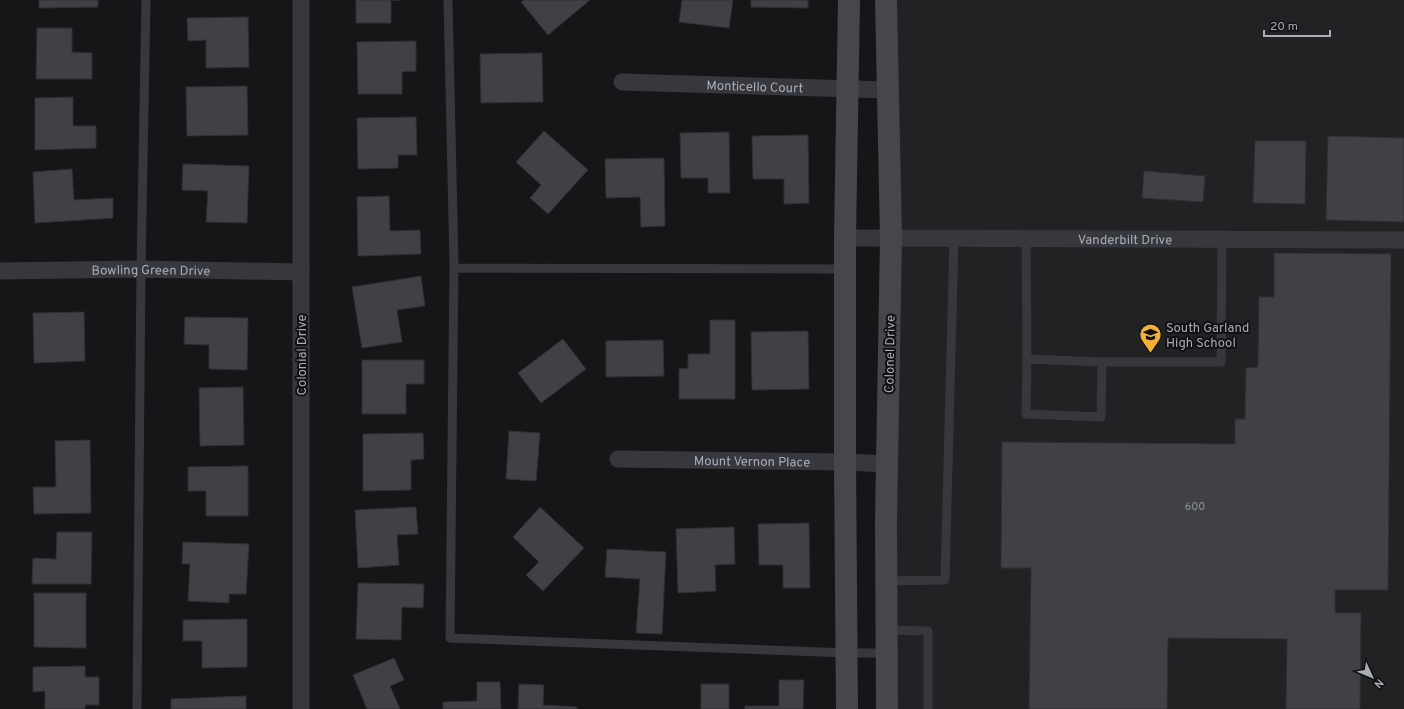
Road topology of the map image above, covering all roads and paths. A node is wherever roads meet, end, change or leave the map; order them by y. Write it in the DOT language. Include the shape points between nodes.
graph roads {
  1 [pos="146,0"];
  2 [pos="301,0"];
  3 [pos="448,0"];
  4 [pos="849,0"];
  5 [pos="886,0"];
  6 [pos="622,82"];
  7 [pos="848,89"];
  8 [pos="888,90"];
  9 [pos="845,238"];
  10 [pos="891,238"];
  11 [pos="954,238"];
  12 [pos="1026,238"];
  13 [pos="1222,239"];
  14 [pos="1404,240"];
  15 [pos="454,268"];
  16 [pos="845,268"];
  17 [pos="141,269"];
  18 [pos="0,271"];
  19 [pos="301,272"];
  20 [pos="1027,359"];
  21 [pos="1102,362"];
  22 [pos="618,459"];
  23 [pos="844,462"];
  24 [pos="887,464"];
  25 [pos="886,580"];
  26 [pos="886,630"];
  27 [pos="847,653"];
  28 [pos="886,653"];
  29 [pos="137,709"];
  30 [pos="301,709"];
  31 [pos="847,709"];
  32 [pos="887,709"];
  33 [pos="928,709"];
  1 -- 17 [label="lane"];
  2 -- 19 [label="street, Colonial Drive"];
  3 -- 15 [label="lane"];
  4 -- 7 [label="street"];
  5 -- 8 [label="street, Colonel Drive"];
  6 -- 7 [label="street, Monticello Court"];
  7 -- 8 [label="street, Monticello Court"];
  7 -- 9 [label="street"];
  8 -- 10 [label="street, Colonel Drive"];
  9 -- 10 [label="street, Vanderbilt Drive"];
  9 -- 16 [label="street"];
  10 -- 11 [label="street, Vanderbilt Drive"];
  10 -- 24 [label="street, Colonel Drive"];
  11 -- 12 [label="street, Vanderbilt Drive"];
  11 -- 25 [label="lane" via="945,580"];
  12 -- 13 [label="street, Vanderbilt Drive"];
  12 -- 20 [label="lane"];
  13 -- 14 [label="street, Vanderbilt Drive"];
  13 -- 21 [label="lane" via="1221,362"];
  15 -- 16 [label="lane"];
  15 -- 27 [label="lane" via="450,638"];
  16 -- 23 [label="street"];
  17 -- 18 [label="street, Bowling Green Drive"];
  17 -- 19 [label="street, Bowling Green Drive"];
  17 -- 29 [label="lane"];
  19 -- 30 [label="street, Colonial Drive"];
  20 -- 21 [label="lane"];
  20 -- 21 [label="lane" via="1026,414 1101,417"];
  22 -- 23 [label="street, Mount Vernon Place"];
  23 -- 24 [label="street, Mount Vernon Place"];
  23 -- 27 [label="street"];
  24 -- 25 [label="street, Colonel Drive"];
  25 -- 26 [label="street, Colonel Drive"];
  26 -- 28 [label="street, Colonel Drive"];
  26 -- 33 [label="lane" via="928,631"];
  27 -- 28 [label="lane"];
  27 -- 31 [label="street"];
  28 -- 32 [label="street, Colonel Drive"];
}
